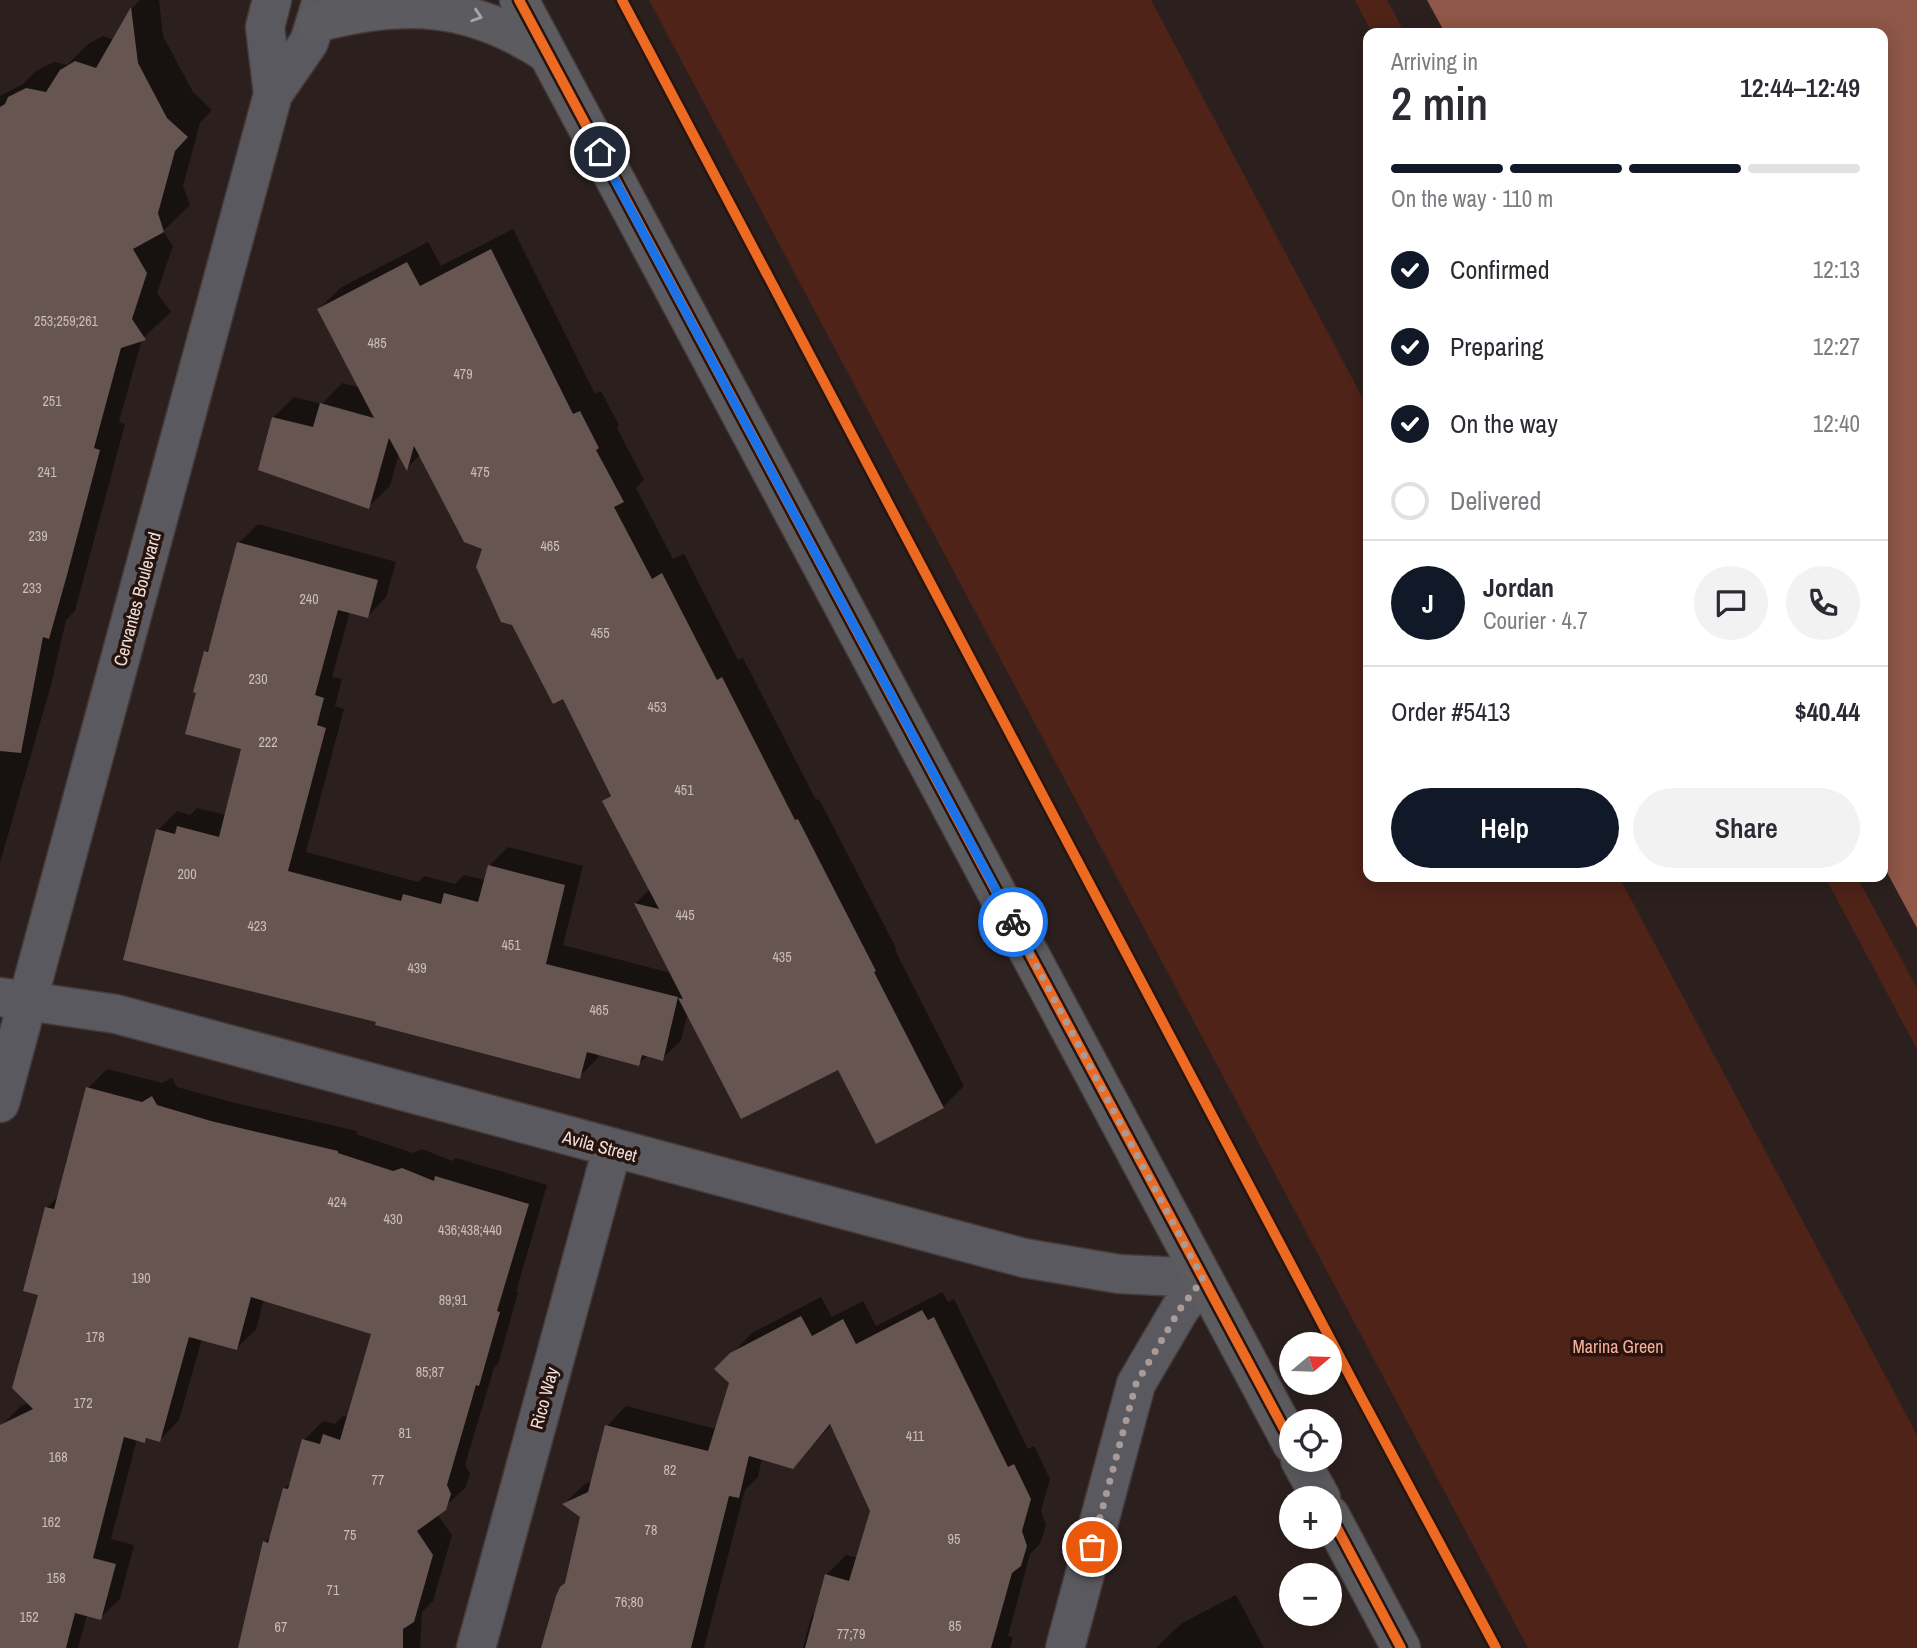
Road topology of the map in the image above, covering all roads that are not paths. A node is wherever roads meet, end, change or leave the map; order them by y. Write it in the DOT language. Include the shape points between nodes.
graph roads {
  1 [pos="272,0"];
  2 [pos="519,0"];
  3 [pos="319,12"];
  4 [pos="548,54"];
  5 [pos="274,94"];
  6 [pos="14,998"];
  7 [pos="0,1103"];
  8 [pos="612,1149"];
  9 [pos="1203,1279"];
  10 [pos="1279,1420"];
  11 [pos="1342,1538"];
  12 [pos="477,1648"];
  13 [pos="1065,1648"];
  14 [pos="1401,1648"];
  1 -- 5 [label="street, Cervantes Boulevard" via="265,27"];
  2 -- 4 [label="main road"];
  3 -- 4 [label="main road, one-way" via="422,3 486,18"];
  3 -- 5 [label="street, Cervantes Boulevard" via="309,42"];
  4 -- 9 [label="main road"];
  5 -- 6 [label="street, Cervantes Boulevard"];
  6 -- 7 [label="street, Cervantes Boulevard"];
  6 -- 8 [label="street, Avila Street" via="116,1014"];
  8 -- 9 [label="street, Avila Street" via="1024,1258 1119,1274"];
  8 -- 12 [label="street, Rico Way"];
  9 -- 10 [label="main road"];
  9 -- 13 [label="street" via="1136,1384"];
  11 -- 14 [label="main road"];
}
